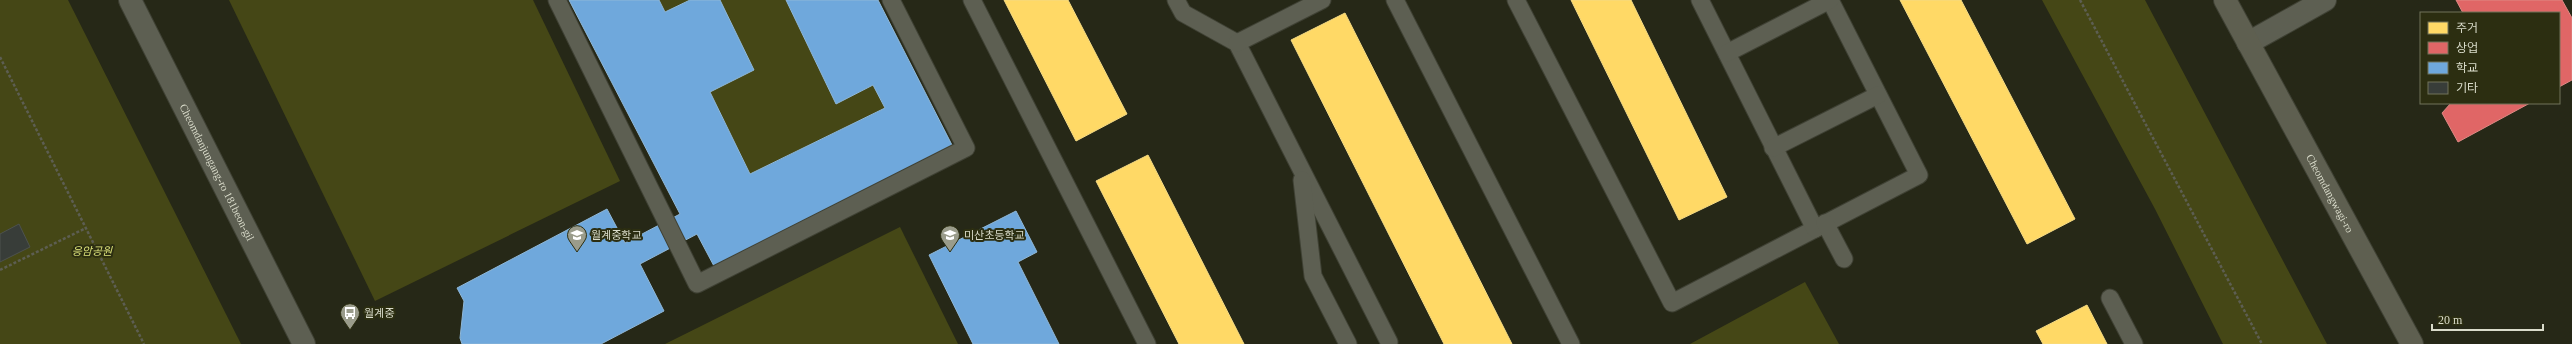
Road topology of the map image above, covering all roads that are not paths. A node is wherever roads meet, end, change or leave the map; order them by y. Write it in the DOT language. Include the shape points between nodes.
graph roads {
  1 [pos="130,0"];
  2 [pos="557,0"];
  3 [pos="891,0"];
  4 [pos="972,0"];
  5 [pos="1176,0"];
  6 [pos="1322,0"];
  7 [pos="1395,0"];
  8 [pos="1516,0"];
  9 [pos="1700,0"];
  10 [pos="1830,0"];
  11 [pos="2224,0"];
  12 [pos="2326,0"];
  13 [pos="1238,43"];
  14 [pos="2248,43"];
  15 [pos="1727,54"];
  16 [pos="1878,95"];
  17 [pos="1773,148"];
  18 [pos="1301,168"];
  19 [pos="1820,226"];
  20 [pos="1844,259"];
  21 [pos="2110,298"];
  22 [pos="1390,342"];
  23 [pos="304,344"];
  24 [pos="1147,344"];
  25 [pos="1348,344"];
  26 [pos="1570,344"];
  27 [pos="2134,344"];
  28 [pos="2412,344"];
  1 -- 23 [label="street, Cheomdanjungang-ro 181beon-gil"];
  2 -- 3 [label="lane" via="697,284 966,148"];
  4 -- 24 [label="lane"];
  5 -- 13 [label="lane" via="1183,13"];
  6 -- 13 [label="lane"];
  7 -- 26 [label="lane"];
  8 -- 19 [label="lane" via="1672,303"];
  9 -- 15 [label="lane"];
  10 -- 15 [label="lane"];
  10 -- 16 [label="lane"];
  11 -- 14 [label="main road, Cheomdangwagi-ro"];
  12 -- 14 [label="street"];
  13 -- 18 [label="lane"];
  14 -- 28 [label="main road, Cheomdangwagi-ro"];
  15 -- 17 [label="lane"];
  16 -- 17 [label="lane"];
  16 -- 19 [label="lane" via="1918,175"];
  17 -- 19 [label="lane"];
  18 -- 22 [label="lane"];
  18 -- 25 [label="lane" via="1313,276"];
  19 -- 20 [label="lane"];
  21 -- 27 [label="lane"];
}
